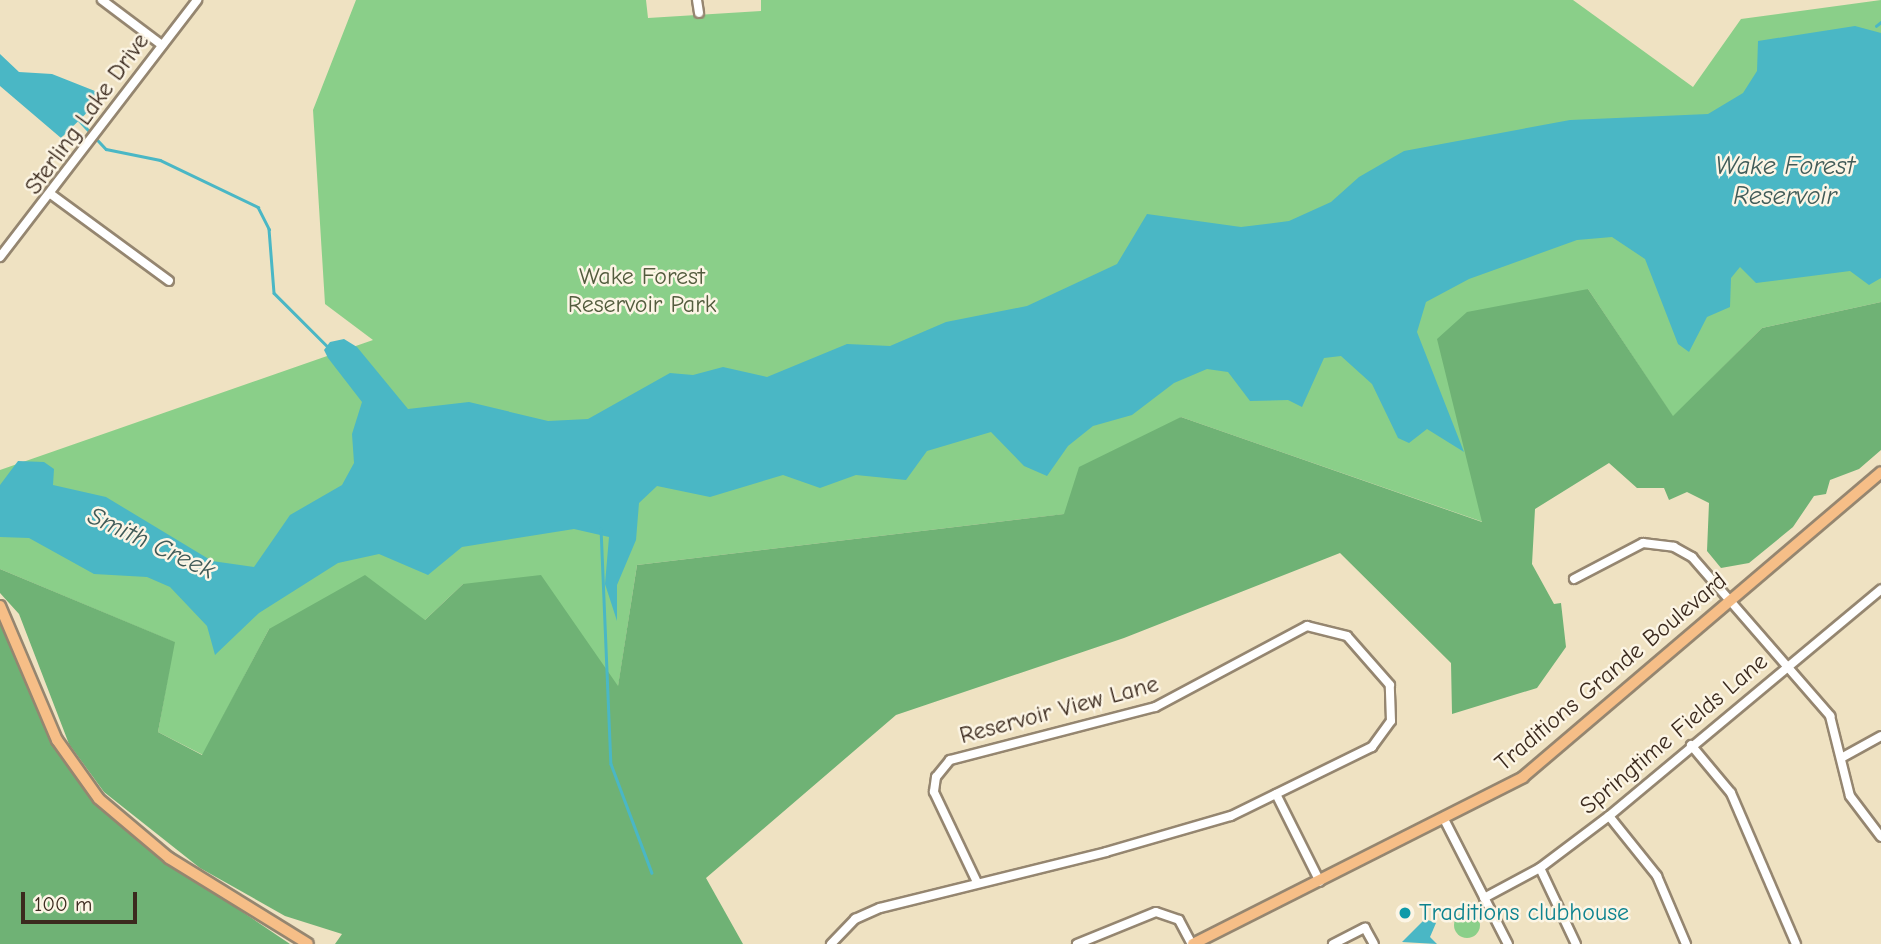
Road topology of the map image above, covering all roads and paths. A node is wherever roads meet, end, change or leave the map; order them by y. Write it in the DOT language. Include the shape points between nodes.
graph roads {
  1 [pos="102,0"];
  2 [pos="197,0"];
  3 [pos="697,0"];
  4 [pos="699,13"];
  5 [pos="162,45"];
  6 [pos="52,195"];
  7 [pos="0,257"];
  8 [pos="169,281"];
  9 [pos="1881,472"];
  10 [pos="1574,579"];
  11 [pos="1881,589"];
  12 [pos="1730,601"];
  13 [pos="0,606"];
  14 [pos="1785,666"];
  15 [pos="1881,736"];
  16 [pos="1691,746"];
  17 [pos="1843,757"];
  18 [pos="1276,794"];
  19 [pos="1609,816"];
  20 [pos="1445,821"];
  21 [pos="1881,837"];
  22 [pos="1540,868"];
  23 [pos="1320,882"];
  24 [pos="977,883"];
  25 [pos="1484,898"];
  26 [pos="308,944"];
  27 [pos="831,944"];
  28 [pos="1077,944"];
  29 [pos="1193,944"];
  30 [pos="1333,944"];
  31 [pos="1374,944"];
  32 [pos="1508,944"];
  33 [pos="1576,944"];
  34 [pos="1686,944"];
  35 [pos="1796,944"];
  1 -- 5 [label="street"];
  2 -- 5 [label="street, Sterling Lake Drive"];
  3 -- 4 [label="street"];
  5 -- 6 [label="street, Sterling Lake Drive"];
  6 -- 7 [label="street, Sterling Lake Drive" via="9,252"];
  6 -- 8 [label="street"];
  9 -- 12 [label="main road, Traditions Grande Boulevard"];
  10 -- 12 [label="street" via="1643,543 1660,544 1692,557"];
  11 -- 14 [label="street, Springtime Fields Lane"];
  12 -- 14 [label="street"];
  12 -- 20 [label="main road, Traditions Grande Boulevard" via="1523,777"];
  13 -- 26 [label="main road" via="46,719 84,783 169,859"];
  14 -- 16 [label="street, Springtime Fields Lane"];
  14 -- 17 [label="street" via="1830,716"];
  15 -- 17 [label="street"];
  16 -- 19 [label="street, Springtime Fields Lane"];
  16 -- 35 [label="street" via="1731,793"];
  17 -- 21 [label="street" via="1853,801"];
  18 -- 23 [label="street"];
  18 -- 24 [label="street, Reservoir View Lane" via="1220,821"];
  18 -- 24 [label="street, Reservoir View Lane" via="1373,747 1391,721 1394,702 1386,676 1331,628 1298,628 1144,711 950,760 936,777 934,792"];
  19 -- 22 [label="street, Springtime Fields Lane"];
  19 -- 34 [label="street" via="1657,876"];
  20 -- 23 [label="main road, Traditions Grande Boulevard"];
  20 -- 25 [label="street"];
  22 -- 25 [label="street, Springtime Fields Lane"];
  22 -- 33 [label="street"];
  23 -- 29 [label="main road, Traditions Grande Boulevard"];
  24 -- 27 [label="street, Reservoir View Lane" via="866,913"];
  25 -- 32 [label="street"];
  28 -- 29 [label="street" via="1156,912 1179,920"];
  30 -- 31 [label="street" via="1365,928"];
}
